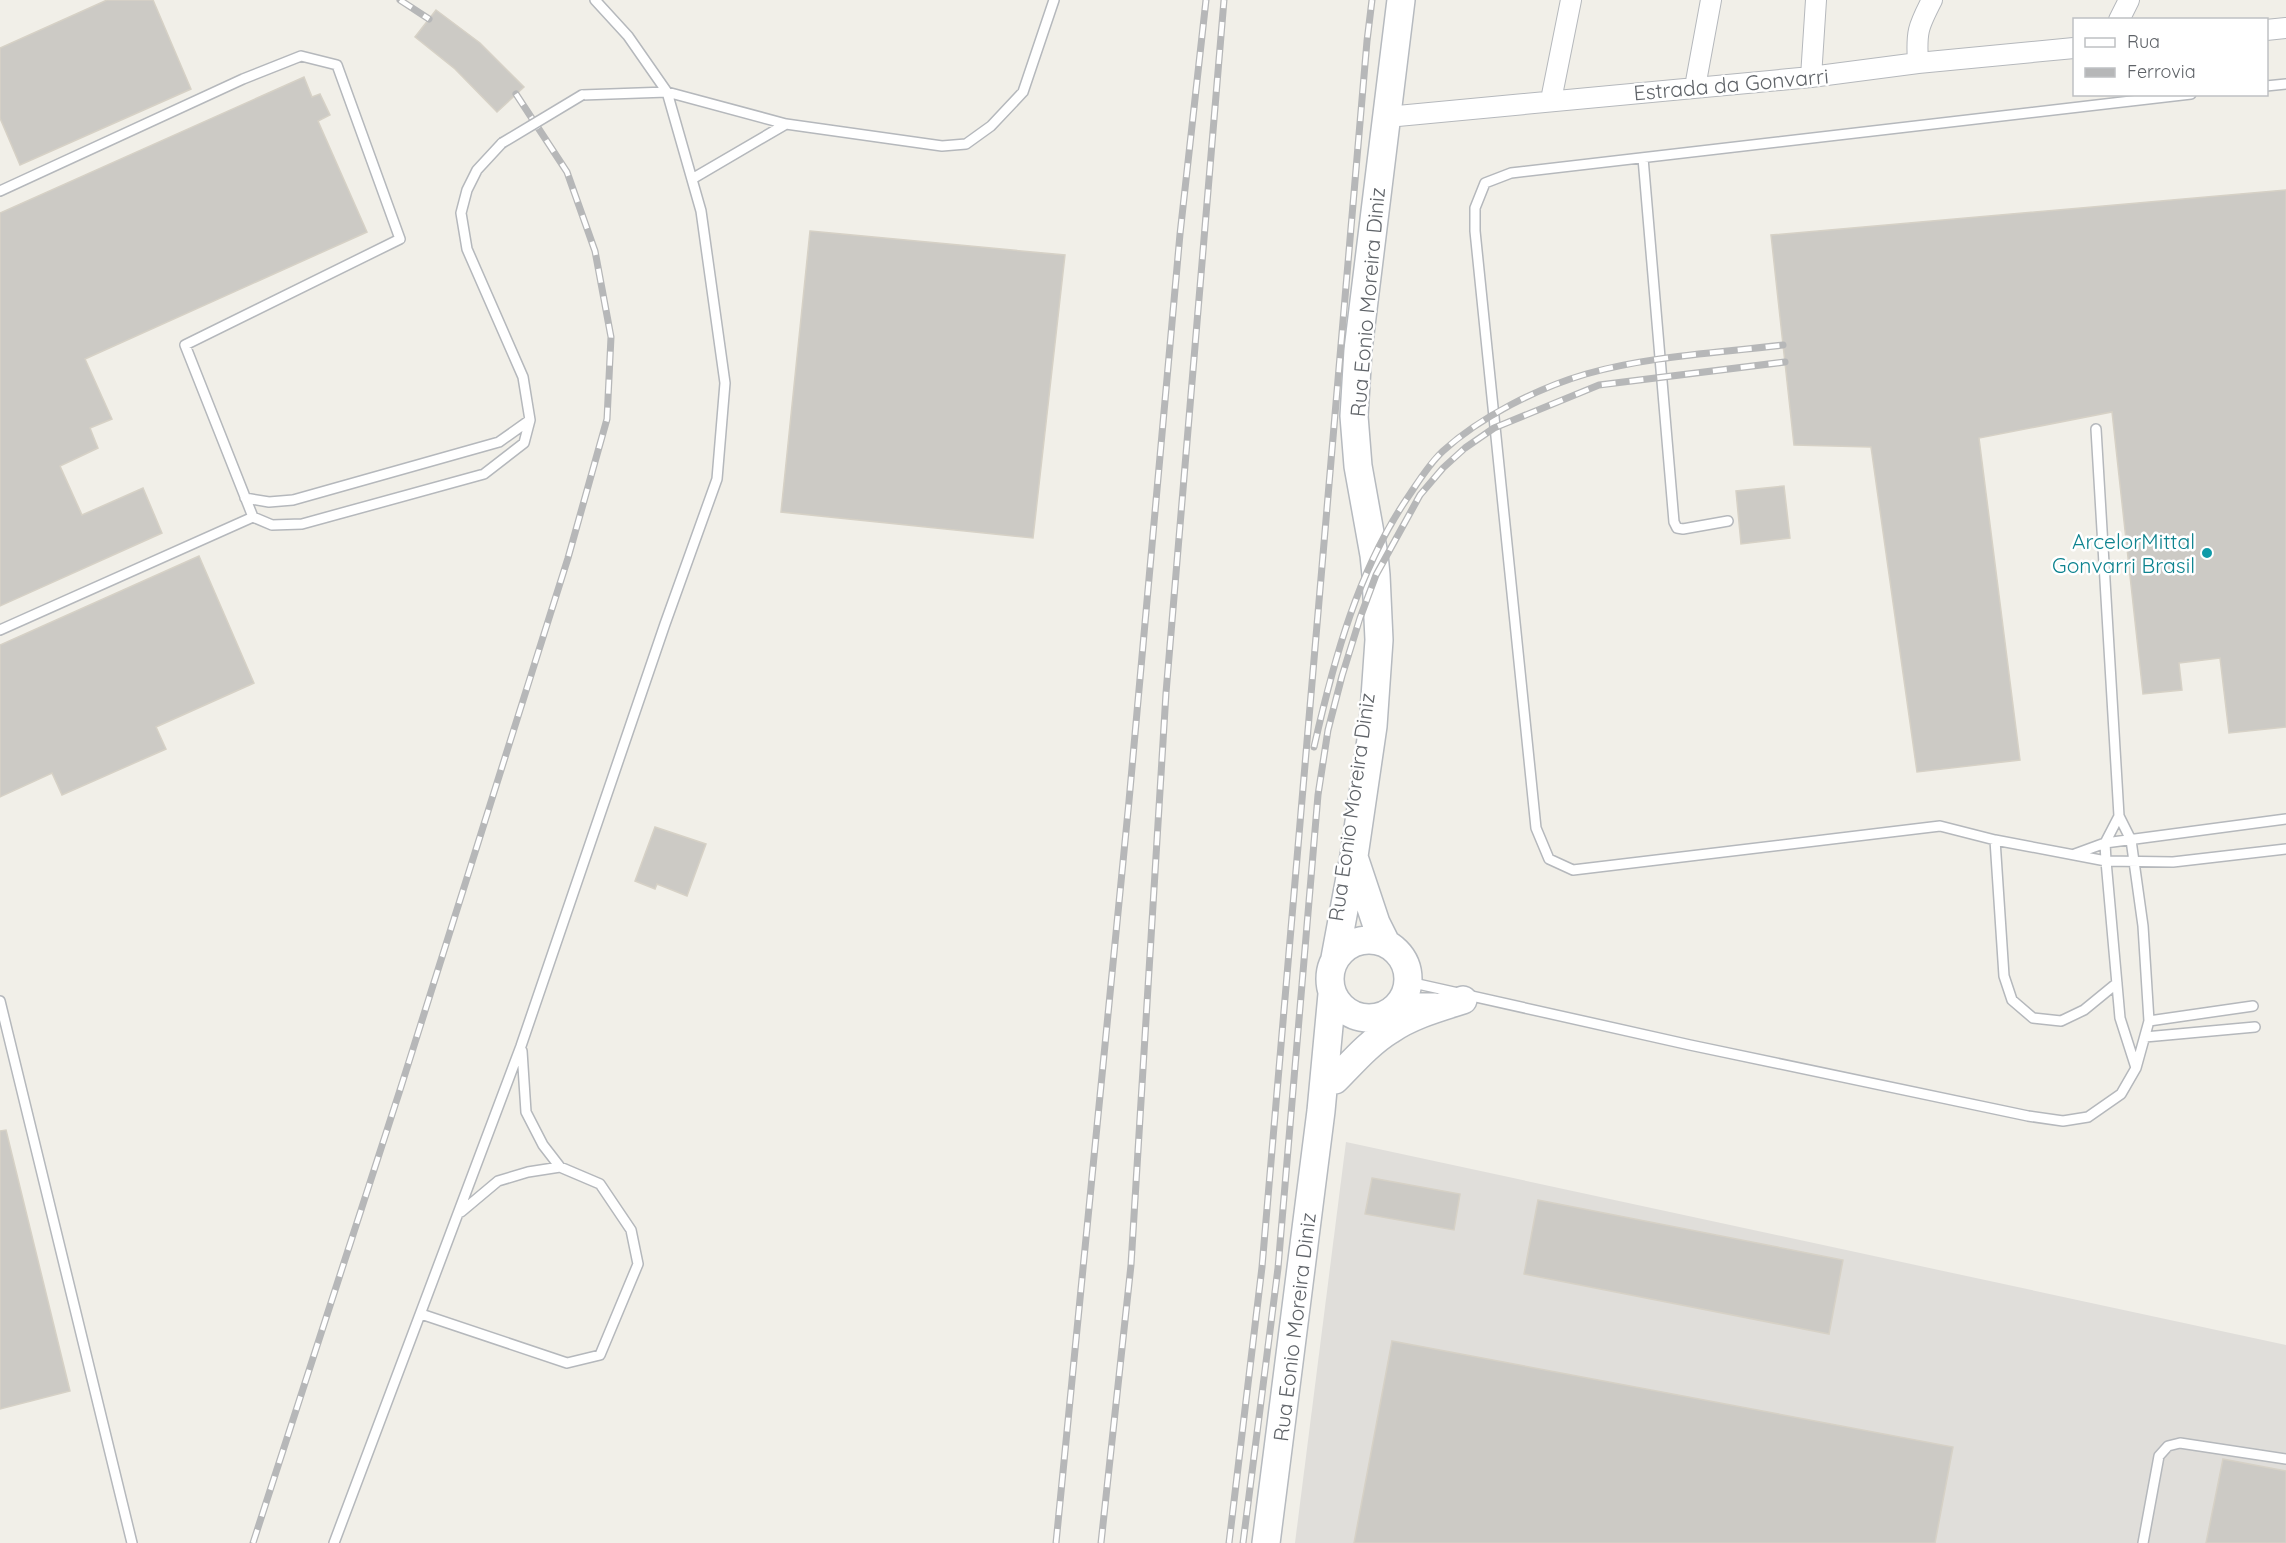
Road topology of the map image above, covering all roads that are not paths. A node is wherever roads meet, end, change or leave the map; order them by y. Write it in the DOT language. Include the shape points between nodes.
graph roads {
  1 [pos="595,0"];
  2 [pos="1054,0"];
  3 [pos="1401,0"];
  4 [pos="1571,0"];
  5 [pos="1712,0"];
  6 [pos="1816,0"];
  7 [pos="1932,0"];
  8 [pos="2129,0"];
  9 [pos="2120,18"];
  10 [pos="2286,28"];
  11 [pos="2268,30"];
  12 [pos="2073,48"];
  13 [pos="1918,63"];
  14 [pos="1811,77"];
  15 [pos="2286,84"];
  16 [pos="2268,86"];
  17 [pos="1695,87"];
  18 [pos="667,92"];
  19 [pos="2175,96"];
  20 [pos="1551,100"];
  21 [pos="1387,117"];
  22 [pos="786,124"];
  23 [pos="1643,158"];
  24 [pos="692,179"];
  25 [pos="0,191"];
  26 [pos="530,420"];
  27 [pos="2096,429"];
  28 [pos="245,498"];
  29 [pos="253,518"];
  30 [pos="1728,521"];
  31 [pos="0,630"];
  32 [pos="1379,640"];
  33 [pos="1363,709"];
  34 [pos="2119,816"];
  35 [pos="2286,819"];
  36 [pos="1995,840"];
  37 [pos="2130,840"];
  38 [pos="2105,843"];
  39 [pos="2286,849"];
  40 [pos="2073,854"];
  41 [pos="1354,856"];
  42 [pos="2106,861"];
  43 [pos="2133,862"];
  44 [pos="1337,891"];
  45 [pos="1386,943"];
  46 [pos="1332,976"];
  47 [pos="2117,983"];
  48 [pos="1406,990"];
  49 [pos="0,1000"];
  50 [pos="1463,1000"];
  51 [pos="1501,1002"];
  52 [pos="2253,1006"];
  53 [pos="1379,1018"];
  54 [pos="2149,1021"];
  55 [pos="2255,1027"];
  56 [pos="2145,1037"];
  57 [pos="522,1046"];
  58 [pos="2136,1068"];
  59 [pos="1335,1080"];
  60 [pos="1322,1111"];
  61 [pos="560,1167"];
  62 [pos="459,1214"];
  63 [pos="421,1314"];
  64 [pos="2286,1460"];
  65 [pos="132,1543"];
  66 [pos="334,1543"];
  67 [pos="1266,1543"];
  68 [pos="2143,1543"];
  1 -- 18 [label="lane" via="628,36"];
  2 -- 22 [label="lane" via="1023,92 991,126 966,144 942,146"];
  3 -- 21 [label="main road, Rua Eonio Moreira Diniz"];
  4 -- 20 [label="street"];
  5 -- 17 [label="street"];
  6 -- 14 [label="street"];
  7 -- 13 [label="street" via="1916,37"];
  8 -- 9 [label="street"];
  10 -- 11 [label="street"];
  12 -- 13 [label="street, Estrada da Gonvarri"];
  13 -- 14 [label="street, Estrada da Gonvarri"];
  14 -- 17 [label="street, Estrada da Gonvarri"];
  15 -- 16 [label="lane"];
  17 -- 20 [label="street, Estrada da Gonvarri"];
  18 -- 22 [label="lane"];
  18 -- 24 [label="lane"];
  18 -- 26 [label="lane, bridge" via="582,94 502,142 477,170 467,190 461,213 467,249 523,377"];
  19 -- 23 [label="lane"];
  20 -- 21 [label="street, Estrada da Gonvarri"];
  21 -- 32 [label="main road, Rua Eonio Moreira Diniz" via="1358,350 1354,416 1358,466 1374,555"];
  22 -- 24 [label="lane"];
  23 -- 30 [label="lane" via="1674,522 1683,530"];
  23 -- 36 [label="lane" via="1511,173 1485,183 1474,208 1536,828 1549,859 1573,870 1940,826"];
  24 -- 57 [label="lane" via="701,212 725,382 717,479"];
  25 -- 28 [label="lane" via="243,79 302,56 337,65 400,239 185,345"];
  26 -- 28 [label="lane" via="499,442 292,500"];
  26 -- 29 [label="lane" via="524,443 484,474 302,524 272,525"];
  27 -- 34 [label="lane"];
  28 -- 29 [label="lane"];
  29 -- 31 [label="lane"];
  32 -- 33 [label="lane, Rua Eonio Moreira Diniz"];
  32 -- 41 [label="main road, Rua Eonio Moreira Diniz" via="1373,726"];
  34 -- 37 [label="lane"];
  34 -- 38 [label="lane"];
  35 -- 37 [label="lane"];
  36 -- 40 [label="lane"];
  36 -- 47 [label="lane" via="2004,976 2012,1000 2033,1018 2061,1021 2084,1010"];
  37 -- 38 [label="lane"];
  37 -- 43 [label="lane"];
  38 -- 40 [label="lane"];
  38 -- 42 [label="lane"];
  39 -- 43 [label="lane" via="2173,862"];
  40 -- 42 [label="lane"];
  41 -- 45 [label="main road, Rua Eonio Moreira Diniz"];
  41 -- 46 [label="main road, Rua Eonio Moreira Diniz"];
  42 -- 43 [label="lane"];
  42 -- 47 [label="lane"];
  43 -- 54 [label="lane" via="2143,926"];
  44 -- 46 [label="lane, Rua Eonio Moreira Diniz"];
  45 -- 46 [label="main road" via="1367,939 1349,944"];
  45 -- 48 [label="main road" via="1407,966"];
  46 -- 53 [label="main road" via="1343,1010 1360,1018"];
  46 -- 60 [label="main road, Rua Eonio Moreira Diniz"];
  47 -- 58 [label="lane" via="2120,1018"];
  48 -- 50 [label="lane"];
  48 -- 51 [label="lane"];
  48 -- 53 [label="main road" via="1394,1010"];
  49 -- 65 [label="lane"];
  50 -- 51 [label="lane"];
  50 -- 59 [label="main road" via="1389,1030"];
  51 -- 58 [label="lane" via="2063,1121 2088,1118 2121,1094"];
  52 -- 54 [label="lane"];
  53 -- 59 [label="main road, Rua Eonio Moreira Diniz" via="1344,1050"];
  54 -- 56 [label="lane"];
  55 -- 56 [label="lane"];
  56 -- 58 [label="lane"];
  57 -- 61 [label="lane" via="526,1112"];
  57 -- 62 [label="lane"];
  59 -- 60 [label="main road, Rua Eonio Moreira Diniz"];
  60 -- 67 [label="main road, Rua Eonio Moreira Diniz"];
  61 -- 62 [label="lane" via="498,1181"];
  61 -- 63 [label="lane" via="600,1184 631,1230 638,1264 600,1355 567,1363"];
  62 -- 63 [label="lane"];
  63 -- 66 [label="lane"];
  64 -- 68 [label="lane" via="2180,1443 2168,1446 2159,1456"];
}
